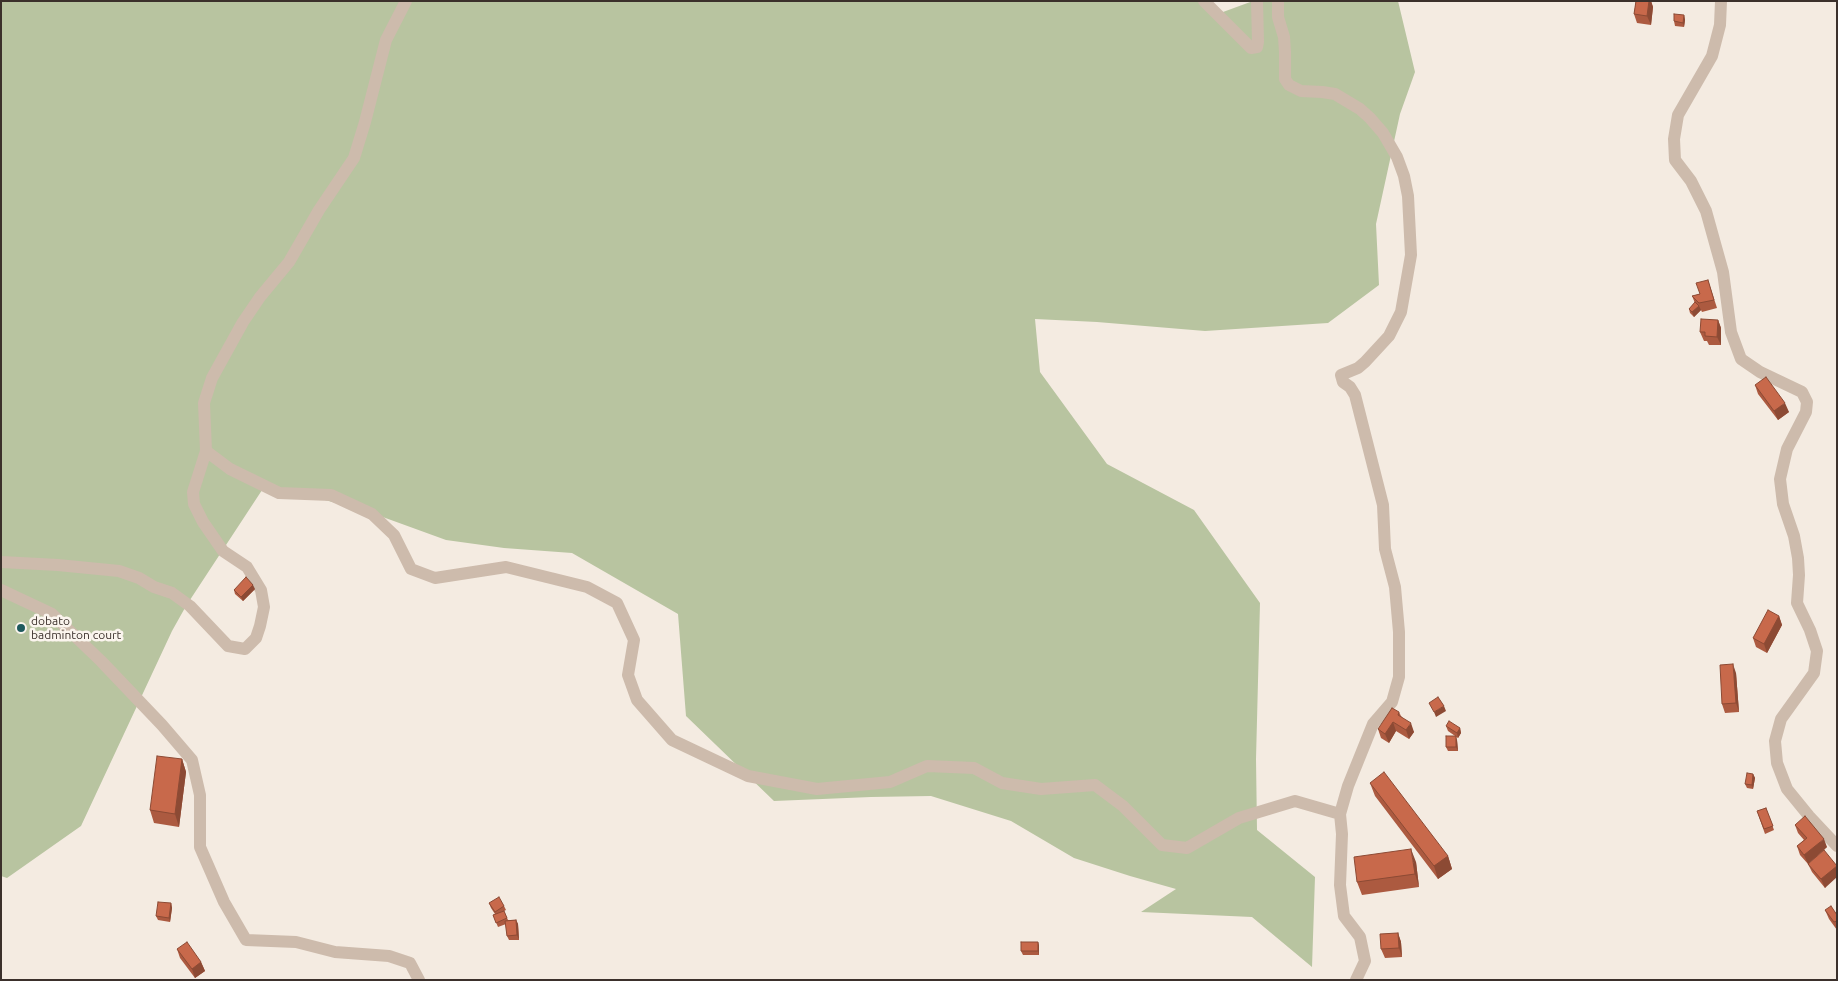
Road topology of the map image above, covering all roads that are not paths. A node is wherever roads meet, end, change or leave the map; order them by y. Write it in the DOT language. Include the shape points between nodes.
graph roads {
  1 [pos="406,1"];
  2 [pos="1204,1"];
  3 [pos="1257,1"];
  4 [pos="1278,1"];
  5 [pos="1721,1"];
  6 [pos="206,451"];
  7 [pos="1,562"];
  8 [pos="1,590"];
  9 [pos="1340,814"];
  10 [pos="1837,846"];
  11 [pos="420,980"];
  12 [pos="1356,980"];
  1 -- 6 [label="street" via="386,40 354,158 289,262 243,322 212,378 204,403"];
  2 -- 3 [label="street" via="1251,48 1257,47 1258,42"];
  4 -- 9 [label="street" via="1278,17 1284,37 1285,80 1301,91 1336,94 1370,118 1396,156 1408,196 1410,255 1401,312 1389,336 1365,362 1341,375 1342,382 1355,395 1383,505 1385,549 1395,587 1399,677 1392,702 1373,724"];
  5 -- 10 [label="street" via="1720,24 1712,56 1678,115 1675,160 1691,181 1706,211 1723,272 1731,332 1741,359 1802,392 1807,402 1806,412 1787,449 1780,479 1798,558 1797,603 1817,652 1814,673 1781,719 1775,741 1777,763 1787,789"];
  6 -- 7 [label="street" via="192,492 194,504 223,551 247,567 261,590 264,607 260,626 256,638 245,649 228,646 190,606 172,593 120,571"];
  6 -- 9 [label="street" via="230,469 279,493 331,496 372,514 394,535 410,569 435,578 506,567 587,587 617,603 634,640 628,675 637,700 672,740 748,776 816,789 890,782 926,766 974,768 1002,783 1041,789 1095,785 1162,845 1188,848 1240,818 1295,801"];
  8 -- 11 [label="street" via="52,614 156,718 192,760 200,795 200,847 224,902 246,940 296,942 335,952 389,956 410,963"];
  9 -- 12 [label="street" via="1340,885 1344,916 1360,937 1366,962"];
}
